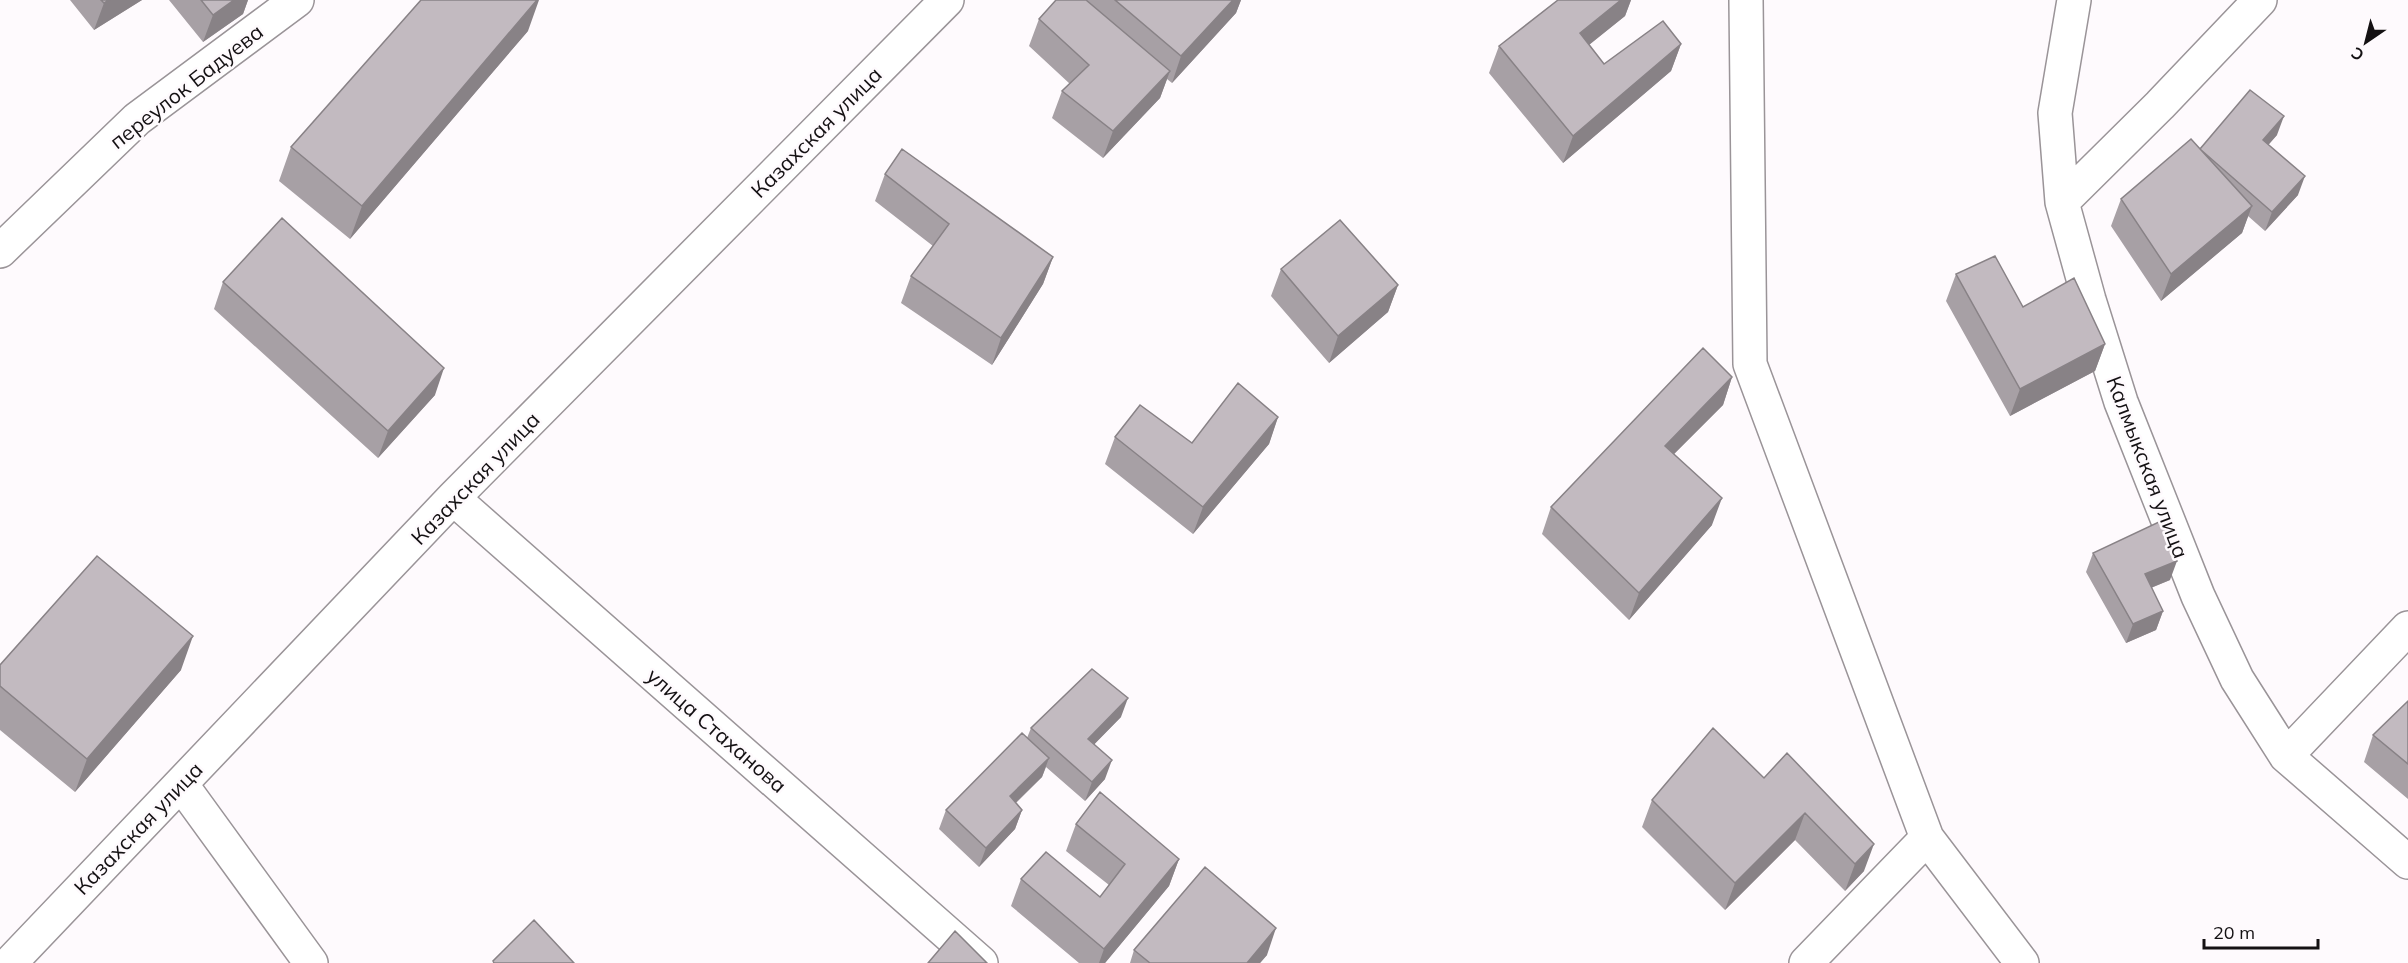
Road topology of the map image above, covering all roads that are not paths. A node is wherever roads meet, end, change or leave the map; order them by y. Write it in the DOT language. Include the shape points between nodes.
graph roads {
  1 [pos="297,0"];
  2 [pos="947,0"];
  3 [pos="1746,0"];
  4 [pos="2074,0"];
  5 [pos="2260,0"];
  6 [pos="2062,202"];
  7 [pos="0,251"];
  8 [pos="453,498"];
  9 [pos="2408,628"];
  10 [pos="2286,756"];
  11 [pos="181,784"];
  12 [pos="1927,838"];
  13 [pos="2408,862"];
  14 [pos="10,963"];
  15 [pos="311,963"];
  16 [pos="981,963"];
  17 [pos="1806,963"];
  18 [pos="2022,963"];
  1 -- 7 [label="street, переулок Бадуева" via="137,119"];
  2 -- 8 [label="street, Казахская улица"];
  3 -- 12 [label="street" via="1750,364"];
  4 -- 6 [label="street, Калмыкская улица" via="2055,113"];
  5 -- 6 [label="street"];
  6 -- 10 [label="street, Калмыкская улица" via="2121,402 2198,596 2237,679"];
  8 -- 11 [label="street, Казахская улица"];
  8 -- 16 [label="street, улица Стаханова"];
  9 -- 10 [label="street"];
  10 -- 13 [label="street, Калмыкская улица"];
  11 -- 14 [label="street, Казахская улица"];
  11 -- 15 [label="street"];
  12 -- 17 [label="street"];
  12 -- 18 [label="street"];
}
